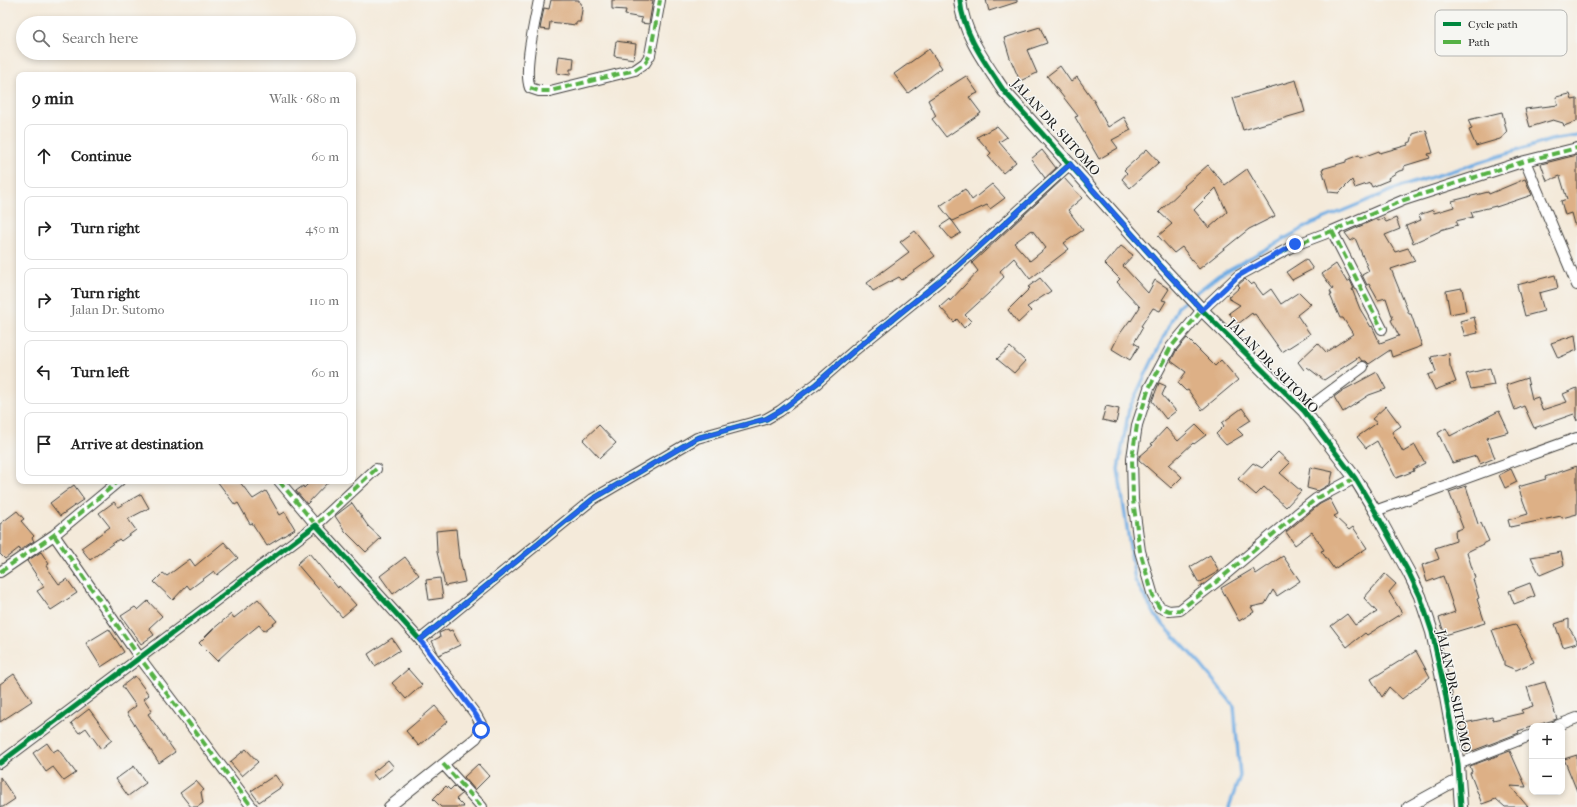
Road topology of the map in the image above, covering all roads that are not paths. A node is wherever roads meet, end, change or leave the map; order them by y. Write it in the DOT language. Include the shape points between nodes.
graph roads {
  1 [pos="539,0"];
  2 [pos="660,0"];
  3 [pos="960,0"];
  4 [pos="1577,148"];
  5 [pos="1525,161"];
  6 [pos="1070,164"];
  7 [pos="1332,230"];
  8 [pos="1577,285"];
  9 [pos="1202,309"];
  10 [pos="1382,330"];
  11 [pos="1363,367"];
  12 [pos="1304,411"];
  13 [pos="1577,438"];
  14 [pos="376,469"];
  15 [pos="1355,478"];
  16 [pos="115,484"];
  17 [pos="282,484"];
  18 [pos="1375,511"];
  19 [pos="316,525"];
  20 [pos="54,535"];
  21 [pos="0,572"];
  22 [pos="420,640"];
  23 [pos="140,658"];
  24 [pos="1577,718"];
  25 [pos="1564,723"];
  26 [pos="1529,736"];
  27 [pos="0,763"];
  28 [pos="443,764"];
  29 [pos="1458,764"];
  30 [pos="1460,779"];
  31 [pos="252,807"];
  32 [pos="389,807"];
  33 [pos="482,807"];
  34 [pos="1408,807"];
  35 [pos="1460,807"];
  1 -- 2 [label="street" via="528,81 530,88 550,91 634,70 645,63 650,55"];
  3 -- 6 [label="street, JALAN DR. SUTOMO" via="972,39 987,66 1004,91"];
  4 -- 5 [label="street"];
  5 -- 7 [label="street" via="1404,200"];
  5 -- 8 [label="street"];
  6 -- 9 [label="street, JALAN DR. SUTOMO"];
  6 -- 22 [label="street" via="957,267 780,411 766,419 697,438 593,499"];
  7 -- 9 [label="street" via="1295,244 1238,276"];
  7 -- 10 [label="street"];
  9 -- 12 [label="street, JALAN DR. SUTOMO"];
  9 -- 15 [label="street" via="1172,347 1149,388 1137,425 1132,458 1133,500 1140,551 1153,596 1159,607 1168,611 1180,610 1316,499"];
  11 -- 12 [label="street"];
  12 -- 15 [label="street, JALAN DR. SUTOMO"];
  13 -- 18 [label="street"];
  14 -- 19 [label="street"];
  15 -- 18 [label="street, JALAN DR. SUTOMO"];
  16 -- 20 [label="street"];
  17 -- 19 [label="street"];
  18 -- 29 [label="street, JALAN DR. SUTOMO" via="1420,596 1432,632"];
  19 -- 22 [label="street"];
  19 -- 23 [label="street"];
  20 -- 21 [label="street"];
  20 -- 23 [label="street"];
  22 -- 28 [label="street" via="481,724 481,730 476,738"];
  23 -- 27 [label="street"];
  23 -- 31 [label="street"];
  24 -- 25 [label="street"];
  26 -- 29 [label="street"];
  28 -- 32 [label="street"];
  28 -- 33 [label="street"];
  29 -- 30 [label="street, JALAN DR. SUTOMO"];
  30 -- 34 [label="street"];
  30 -- 35 [label="street, JALAN DR. SUTOMO"];
}
